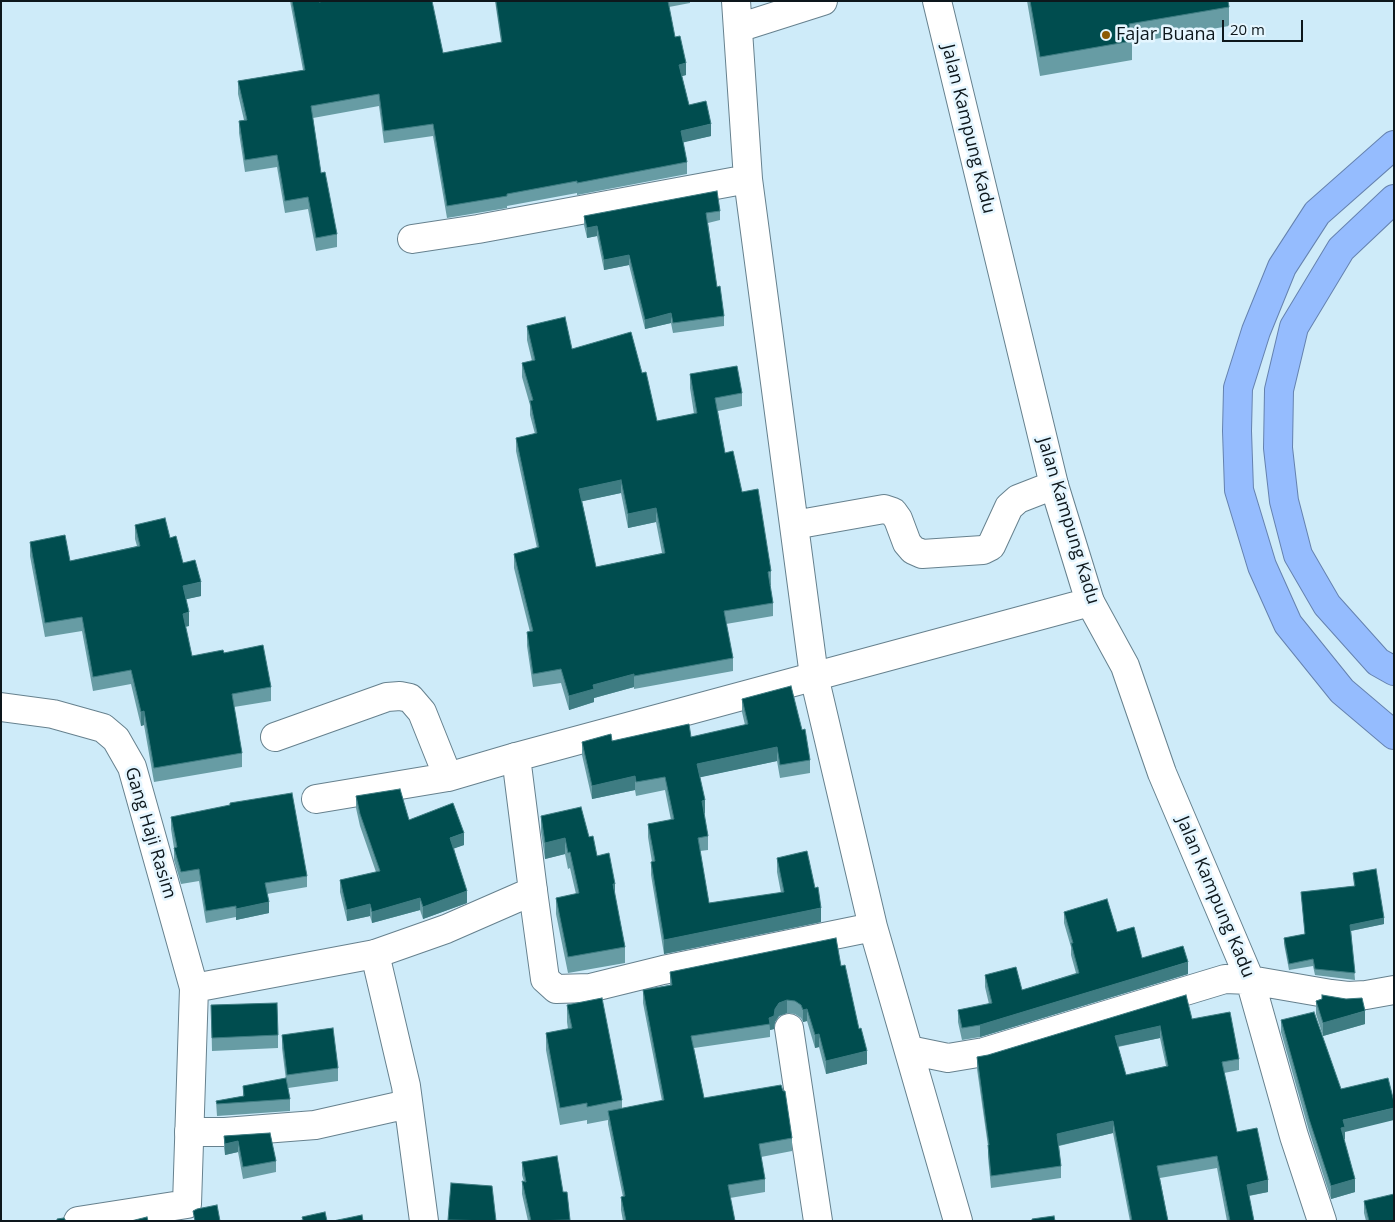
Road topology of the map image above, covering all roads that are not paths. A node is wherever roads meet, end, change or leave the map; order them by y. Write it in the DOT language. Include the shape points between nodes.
graph roads {
  1 [pos="736,1"];
  2 [pos="823,1"];
  3 [pos="937,1"];
  4 [pos="738,28"];
  5 [pos="1394,145"];
  6 [pos="748,179"];
  7 [pos="1394,199"];
  8 [pos="412,239"];
  9 [pos="1054,485"];
  10 [pos="794,525"];
  11 [pos="1090,602"];
  12 [pos="1394,672"];
  13 [pos="814,676"];
  14 [pos="1,707"];
  15 [pos="1394,735"];
  16 [pos="275,738"];
  17 [pos="516,758"];
  18 [pos="448,777"];
  19 [pos="316,799"];
  20 [pos="533,891"];
  21 [pos="873,927"];
  22 [pos="375,954"];
  23 [pos="1250,980"];
  24 [pos="194,988"];
  25 [pos="1394,990"];
  26 [pos="789,1028"];
  27 [pos="909,1050"];
  28 [pos="408,1104"];
  29 [pos="190,1132"];
  30 [pos="188,1212"];
  31 [pos="78,1221"];
  32 [pos="424,1221"];
  33 [pos="818,1221"];
  34 [pos="958,1221"];
  35 [pos="1322,1221"];
  1 -- 4 [label="street"];
  2 -- 4 [label="street"];
  3 -- 9 [label="street, Jalan Kampung Kadu"];
  4 -- 6 [label="street"];
  5 -- 15 [label="highway" via="1317,214 1282,268 1256,331 1238,388 1237,431 1239,490 1262,566 1288,624 1342,691"];
  6 -- 8 [label="street"];
  6 -- 10 [label="street"];
  7 -- 12 [label="highway" via="1341,249 1294,328 1279,390 1278,448 1284,501 1298,555 1327,605 1378,662"];
  9 -- 10 [label="street" via="1018,499 1009,507 991,546 983,550 922,554 907,543 893,512 884,509"];
  9 -- 11 [label="street, Jalan Kampung Kadu"];
  10 -- 13 [label="street"];
  11 -- 13 [label="street"];
  11 -- 23 [label="street, Jalan Kampung Kadu" via="1125,666 1162,773"];
  13 -- 17 [label="street"];
  13 -- 21 [label="street"];
  14 -- 24 [label="street, Gang Haji Rasim" via="53,714 103,728 116,739 132,767"];
  16 -- 18 [label="street" via="386,697 410,698 422,712"];
  17 -- 18 [label="street"];
  17 -- 20 [label="street"];
  18 -- 19 [label="street"];
  20 -- 21 [label="street" via="546,979 556,989 590,988"];
  20 -- 22 [label="street" via="446,929"];
  21 -- 27 [label="street"];
  22 -- 24 [label="street"];
  22 -- 28 [label="street"];
  23 -- 25 [label="street" via="1348,996"];
  23 -- 27 [label="street" via="1225,979 971,1055 948,1058"];
  23 -- 35 [label="street, Jalan Kampung Kadu"];
  24 -- 29 [label="street, Gang Haji Rasim"];
  26 -- 33 [label="street"];
  27 -- 34 [label="street"];
  28 -- 29 [label="street" via="315,1125"];
  28 -- 32 [label="street"];
  29 -- 30 [label="street, Gang Haji Rasim"];
  30 -- 31 [label="street"];
}
